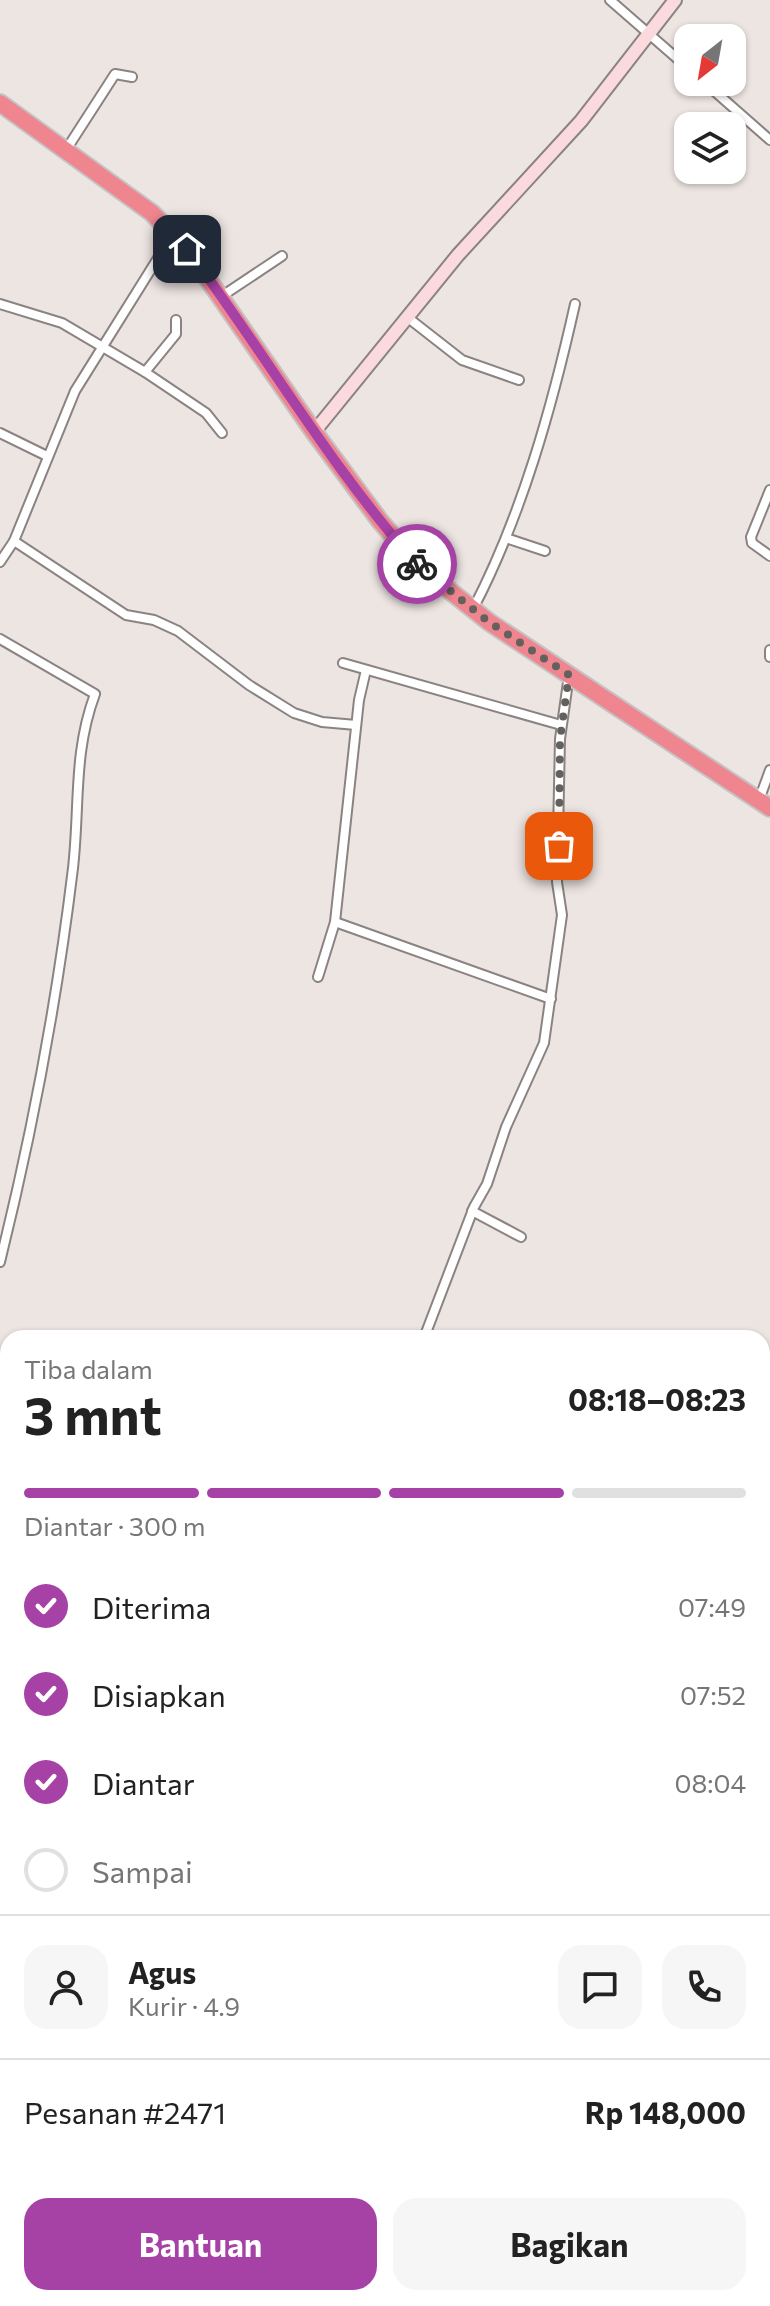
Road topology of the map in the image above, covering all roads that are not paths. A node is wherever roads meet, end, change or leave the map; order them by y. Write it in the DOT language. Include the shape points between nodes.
graph roads {
  1 [pos="610,0"];
  2 [pos="675,0"];
  3 [pos="648,34"];
  4 [pos="674,56"];
  5 [pos="132,77"];
  6 [pos="720,96"];
  7 [pos="0,103"];
  8 [pos="770,140"];
  9 [pos="65,151"];
  10 [pos="174,233"];
  11 [pos="282,256"];
  12 [pos="222,296"];
  13 [pos="0,304"];
  14 [pos="575,304"];
  15 [pos="407,317"];
  16 [pos="176,320"];
  17 [pos="101,345"];
  18 [pos="145,372"];
  19 [pos="519,380"];
  20 [pos="314,432"];
  21 [pos="0,433"];
  22 [pos="222,433"];
  23 [pos="47,456"];
  24 [pos="770,490"];
  25 [pos="506,538"];
  26 [pos="14,541"];
  27 [pos="545,551"];
  28 [pos="770,556"];
  29 [pos="0,562"];
  30 [pos="473,609"];
  31 [pos="0,639"];
  32 [pos="770,650"];
  33 [pos="770,657"];
  34 [pos="343,663"];
  35 [pos="366,670"];
  36 [pos="569,675"];
  37 [pos="356,725"];
  38 [pos="561,725"];
  39 [pos="770,770"];
  40 [pos="764,805"];
  41 [pos="335,922"];
  42 [pos="318,977"];
  43 [pos="551,999"];
  44 [pos="472,1211"];
  45 [pos="521,1237"];
  46 [pos="0,1262"];
  47 [pos="427,1330"];
  1 -- 3 [label="street"];
  2 -- 3 [label="street"];
  3 -- 4 [label="street"];
  3 -- 15 [label="street" via="581,121"];
  5 -- 9 [label="street" via="115,74"];
  6 -- 8 [label="street"];
  7 -- 9 [label="highway"];
  9 -- 10 [label="highway"];
  10 -- 12 [label="highway"];
  10 -- 17 [label="street"];
  11 -- 12 [label="street"];
  12 -- 20 [label="highway"];
  13 -- 17 [label="street" via="62,323"];
  14 -- 25 [label="street"];
  15 -- 19 [label="street" via="462,360"];
  15 -- 20 [label="street"];
  16 -- 18 [label="street" via="176,334"];
  17 -- 18 [label="street"];
  17 -- 23 [label="street"];
  18 -- 22 [label="street" via="206,413"];
  20 -- 30 [label="highway" via="400,545"];
  21 -- 23 [label="street"];
  23 -- 26 [label="street"];
  24 -- 28 [label="street" via="751,537"];
  25 -- 27 [label="street"];
  25 -- 30 [label="street"];
  26 -- 29 [label="street"];
  26 -- 37 [label="street" via="126,615 178,631 294,713"];
  30 -- 36 [label="highway"];
  31 -- 46 [label="street" via="95,694 81,730 73,866 31,1139"];
  32 -- 33 [label="street"];
  34 -- 35 [label="street"];
  35 -- 37 [label="street"];
  35 -- 38 [label="street"];
  36 -- 38 [label="street"];
  36 -- 40 [label="highway"];
  37 -- 41 [label="street"];
  38 -- 43 [label="street" via="557,882 562,915"];
  39 -- 40 [label="street"];
  41 -- 42 [label="street"];
  41 -- 43 [label="street"];
  43 -- 44 [label="street" via="544,1043"];
  44 -- 45 [label="street"];
  44 -- 47 [label="street"];
}
